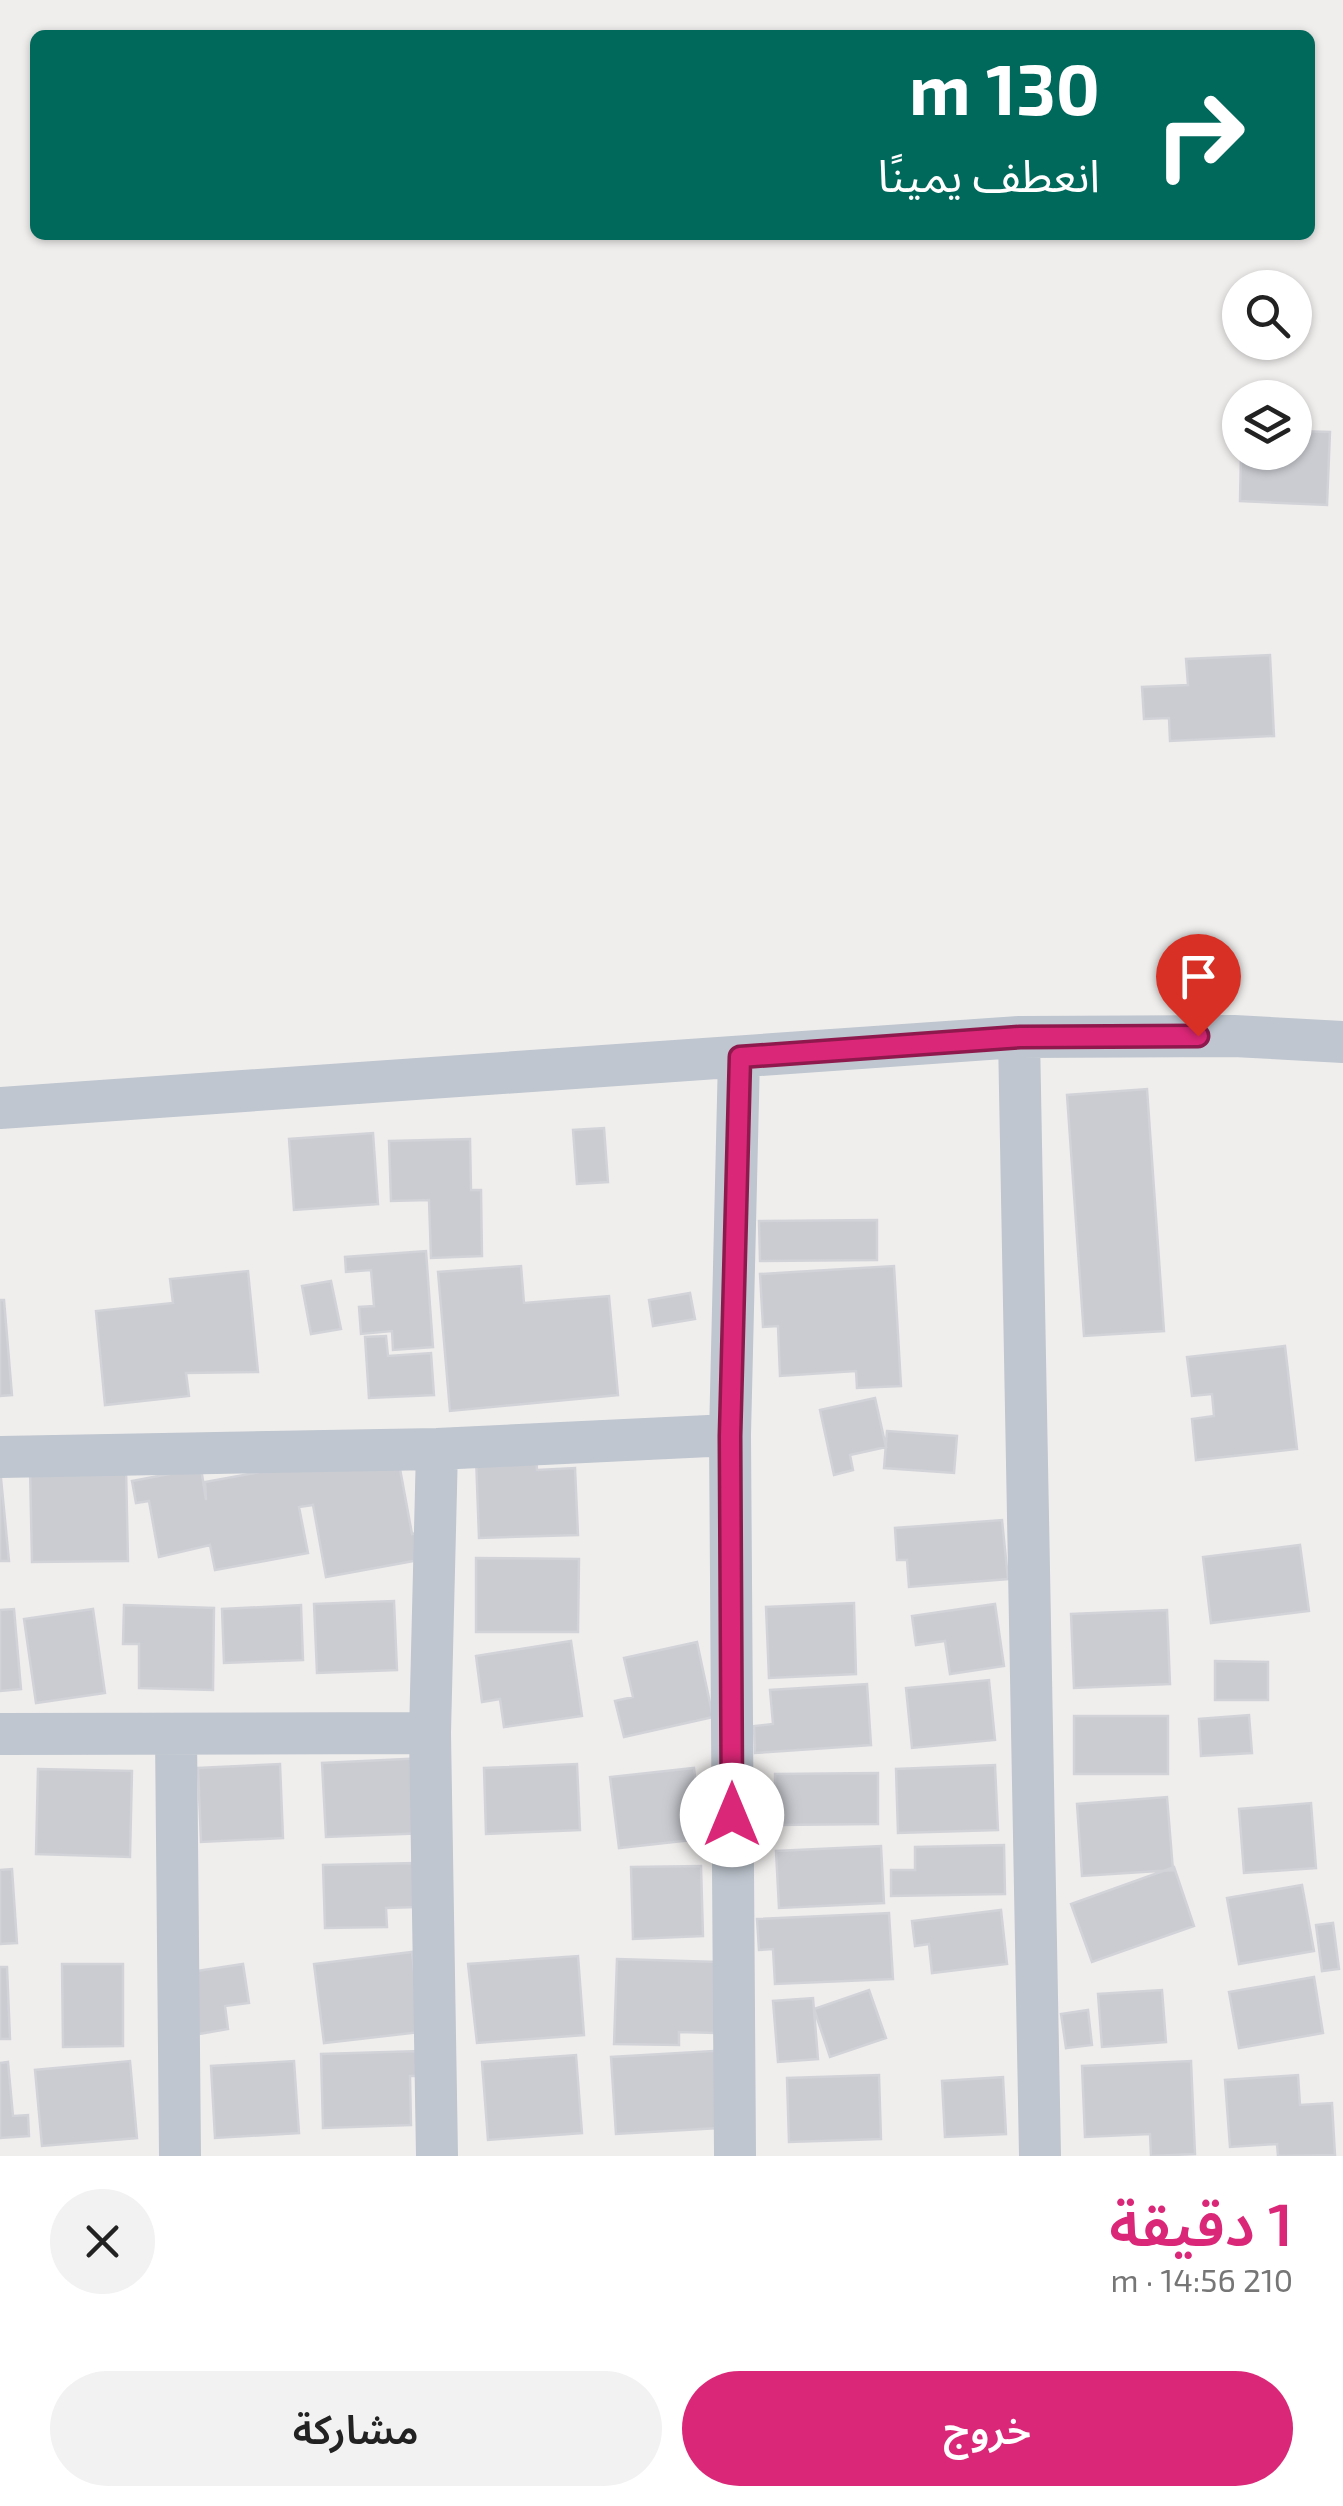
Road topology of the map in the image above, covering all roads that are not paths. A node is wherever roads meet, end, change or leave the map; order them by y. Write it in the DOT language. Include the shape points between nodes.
graph roads {
  1 [pos="1020,1037"];
  2 [pos="1343,1042"];
  3 [pos="740,1057"];
  4 [pos="0,1108"];
  5 [pos="730,1436"];
  6 [pos="437,1449"];
  7 [pos="0,1457"];
  8 [pos="0,1734"];
  9 [pos="176,1734"];
  10 [pos="430,1734"];
  11 [pos="180,2156"];
  12 [pos="437,2156"];
  13 [pos="735,2156"];
  14 [pos="1040,2156"];
  1 -- 2 [label="street"];
  1 -- 3 [label="street"];
  1 -- 14 [label="street"];
  3 -- 4 [label="street"];
  3 -- 5 [label="street"];
  5 -- 6 [label="street"];
  5 -- 13 [label="street"];
  6 -- 7 [label="street"];
  6 -- 10 [label="street"];
  8 -- 9 [label="street"];
  9 -- 10 [label="street"];
  9 -- 11 [label="street"];
  10 -- 12 [label="street"];
}
